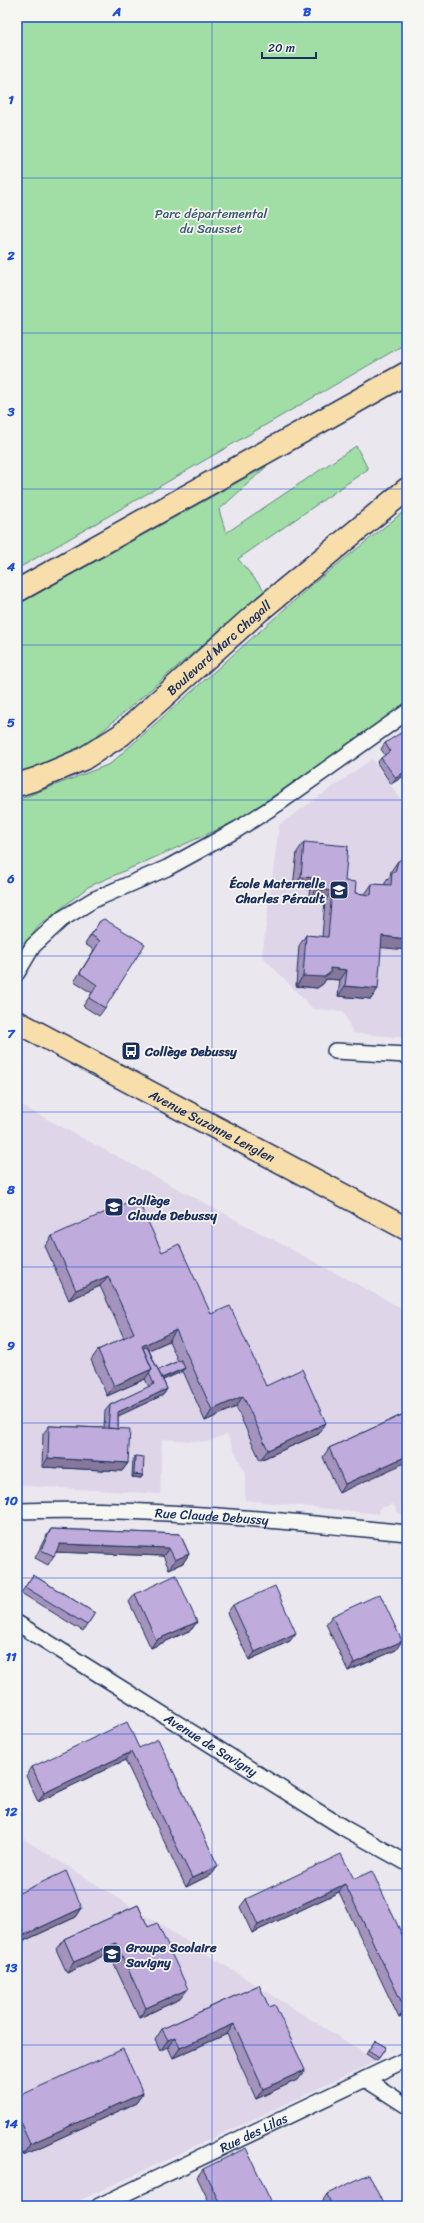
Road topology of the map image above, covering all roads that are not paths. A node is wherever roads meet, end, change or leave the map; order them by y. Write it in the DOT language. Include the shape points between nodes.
graph roads {
  1 [pos="407,372"];
  2 [pos="407,488"];
  3 [pos="17,591"];
  4 [pos="407,712"];
  5 [pos="17,785"];
  6 [pos="17,973"];
  7 [pos="17,1022"];
  8 [pos="335,1051"];
  9 [pos="407,1055"];
  10 [pos="407,1229"];
  11 [pos="17,1511"];
  12 [pos="407,1533"];
  13 [pos="17,1622"];
  14 [pos="407,1863"];
  15 [pos="407,2059"];
  16 [pos="365,2079"];
  17 [pos="407,2106"];
  18 [pos="99,2206"];
  1 -- 3 [label="main road"];
  2 -- 5 [label="main road, Boulevard Marc Chagall" via="259,611 121,735 83,759"];
  4 -- 6 [label="street" via="238,829 167,868 93,900 62,919 33,946"];
  7 -- 10 [label="main road, Avenue Suzanne Lenglen"];
  8 -- 9 [label="street"];
  11 -- 12 [label="street, Rue Claude Debussy" via="100,1509 174,1512"];
  13 -- 14 [label="street, Avenue de Savigny" via="344,1828"];
  15 -- 16 [label="street, Rue des Lilas"];
  16 -- 17 [label="street"];
  16 -- 18 [label="street, Rue des Lilas"];
}
